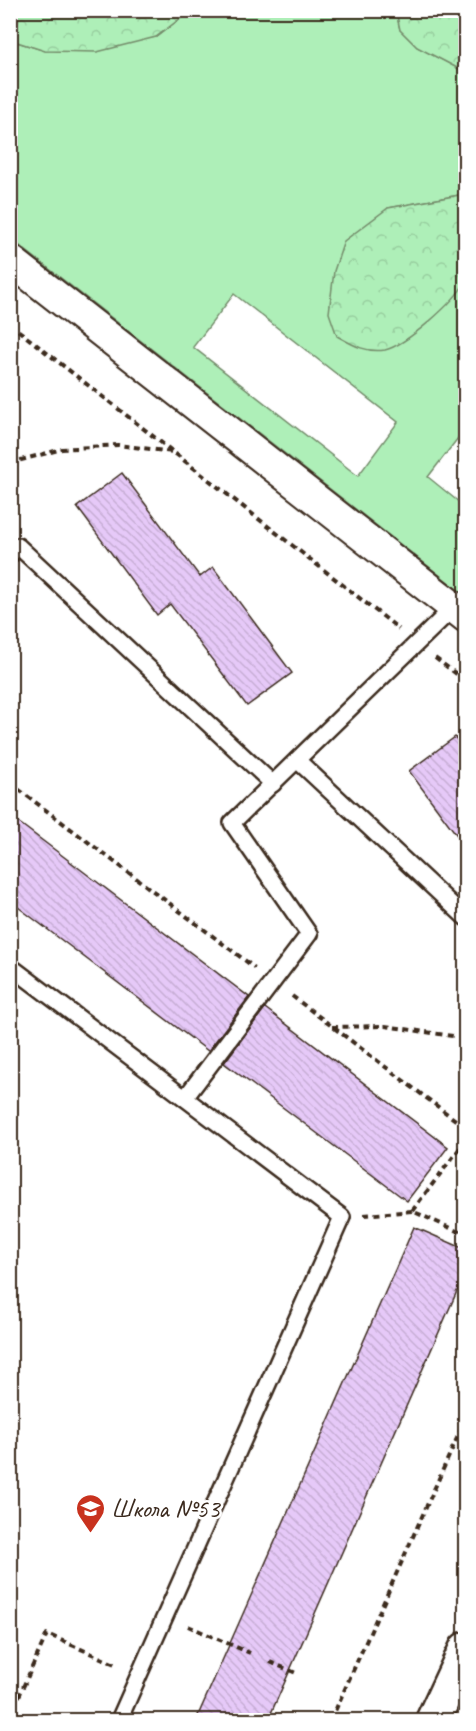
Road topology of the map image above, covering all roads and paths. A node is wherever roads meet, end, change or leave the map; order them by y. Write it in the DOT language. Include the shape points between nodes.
graph roads {
  1 [pos="10,260"];
  2 [pos="10,324"];
  3 [pos="173,452"];
  4 [pos="10,463"];
  5 [pos="10,555"];
  6 [pos="459,613"];
  7 [pos="417,643"];
  8 [pos="465,681"];
  9 [pos="297,760"];
  10 [pos="10,783"];
  11 [pos="273,784"];
  12 [pos="465,918"];
  13 [pos="10,966"];
  14 [pos="273,982"];
  15 [pos="332,1027"];
  16 [pos="465,1038"];
  17 [pos="185,1098"];
  18 [pos="465,1128"];
  19 [pos="465,1140"];
  20 [pos="412,1211"];
  21 [pos="342,1217"];
  22 [pos="465,1235"];
  23 [pos="465,1418"];
  24 [pos="166,1616"];
  25 [pos="465,1649"];
  26 [pos="250,1653"];
  27 [pos="270,1662"];
  28 [pos="296,1673"];
  29 [pos="139,1675"];
  30 [pos="10,1696"];
  31 [pos="18,1699"];
  32 [pos="10,1716"];
  33 [pos="119,1720"];
  34 [pos="331,1720"];
  35 [pos="434,1720"];
  1 -- 6 [label="street"];
  2 -- 3 [label="path"];
  3 -- 4 [label="path" via="118,446 62,449"];
  3 -- 7 [label="path"];
  5 -- 11 [label="lane" via="18,546"];
  6 -- 7 [label="lane"];
  7 -- 8 [label="path"];
  7 -- 9 [label="lane"];
  9 -- 11 [label="lane"];
  9 -- 12 [label="lane"];
  10 -- 14 [label="path"];
  11 -- 14 [label="lane" via="232,823 309,934"];
  13 -- 17 [label="lane"];
  14 -- 15 [label="path"];
  14 -- 17 [label="lane"];
  15 -- 16 [label="path" via="385,1026"];
  15 -- 18 [label="path"];
  17 -- 21 [label="lane"];
  19 -- 20 [label="path"];
  20 -- 21 [label="path"];
  20 -- 22 [label="path"];
  21 -- 24 [label="lane"];
  23 -- 34 [label="path"];
  24 -- 26 [label="path"];
  24 -- 29 [label="lane"];
  25 -- 35 [label="street"];
  27 -- 28 [label="path"];
  29 -- 31 [label="path" via="47,1634"];
  29 -- 33 [label="lane"];
  30 -- 31 [label="path"];
  31 -- 32 [label="path"];
}
